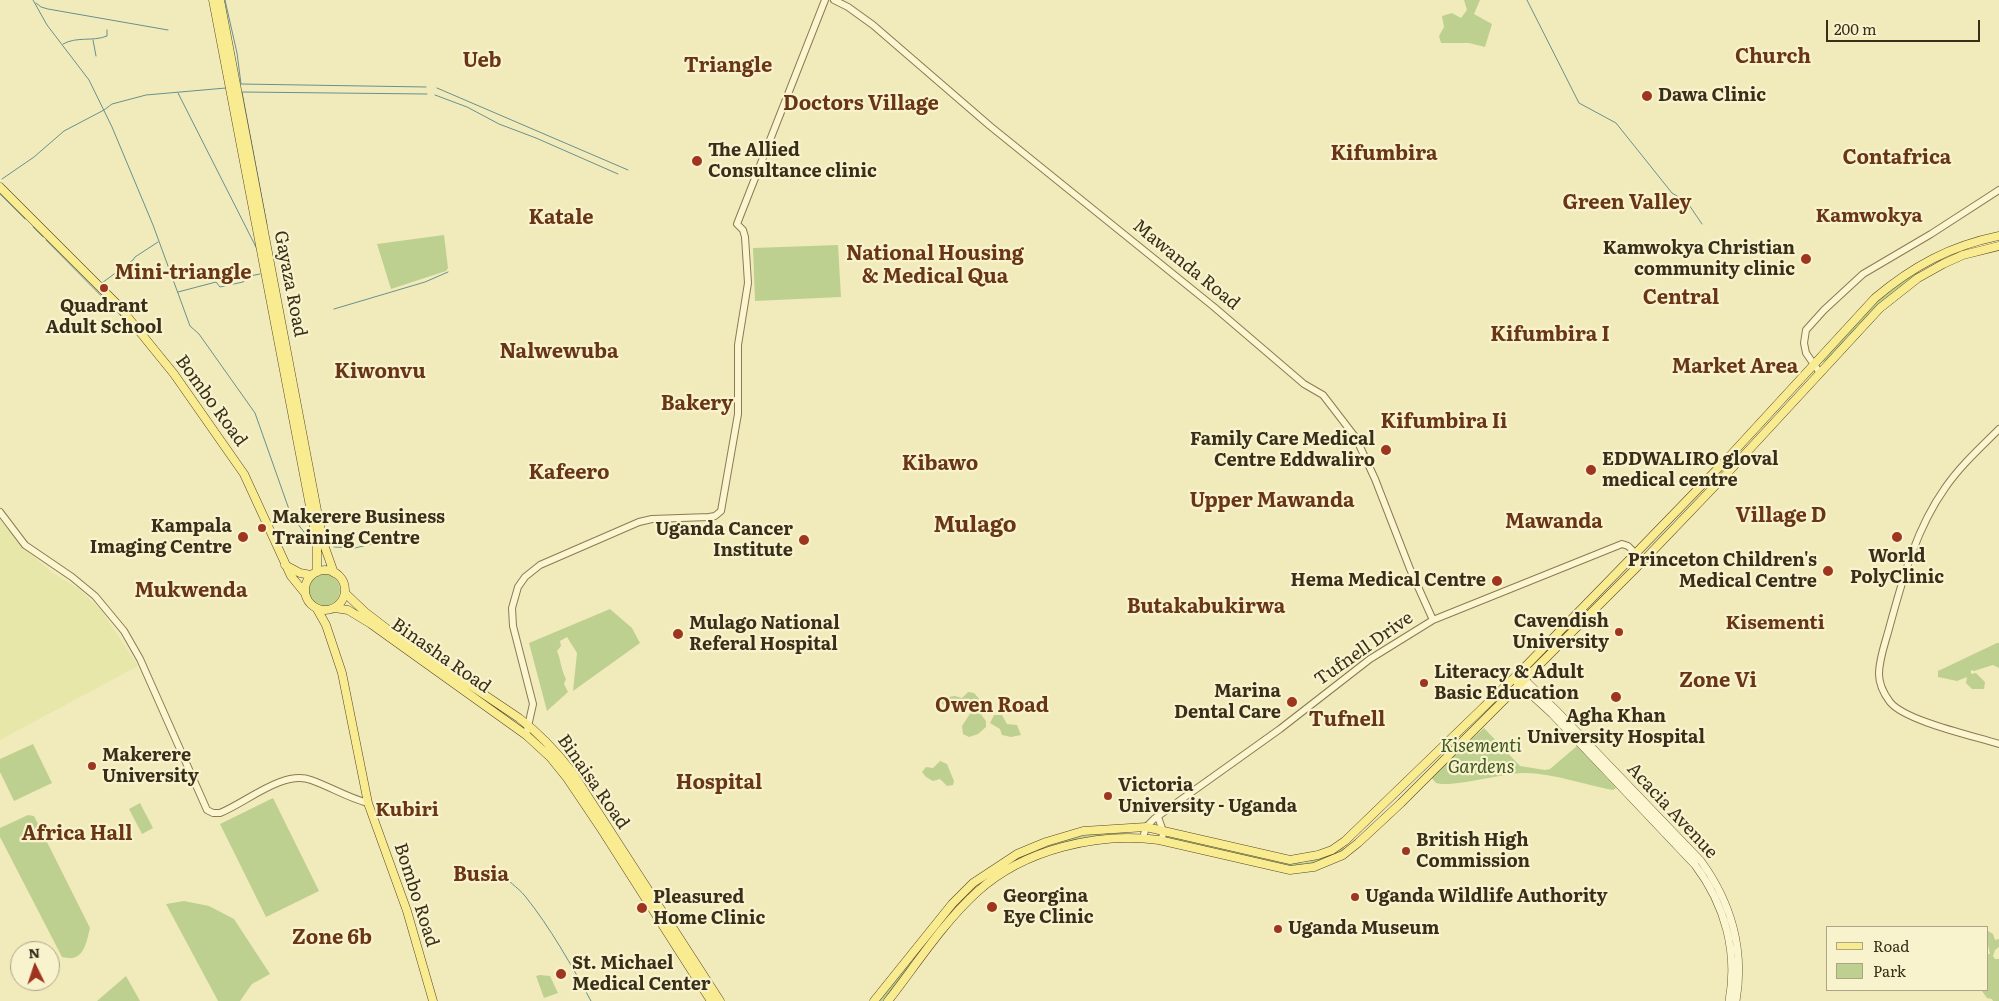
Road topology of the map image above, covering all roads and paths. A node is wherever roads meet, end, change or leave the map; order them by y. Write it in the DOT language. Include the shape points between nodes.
graph roads {
  1 [pos="213,0"];
  2 [pos="220,0"];
  3 [pos="825,0"];
  4 [pos="834,0"];
  5 [pos="0,187"];
  6 [pos="1999,190"];
  7 [pos="1999,236"];
  8 [pos="1999,246"];
  9 [pos="1918,267"];
  10 [pos="1924,275"];
  11 [pos="1813,364"];
  12 [pos="1820,373"];
  13 [pos="1999,429"];
  14 [pos="1728,458"];
  15 [pos="1735,465"];
  16 [pos="0,512"];
  17 [pos="1636,553"];
  18 [pos="1643,561"];
  19 [pos="285,565"];
  20 [pos="334,572"];
  21 [pos="314,574"];
  22 [pos="304,592"];
  23 [pos="345,593"];
  24 [pos="317,609"];
  25 [pos="332,609"];
  26 [pos="1433,620"];
  27 [pos="326,625"];
  28 [pos="1519,679"];
  29 [pos="528,725"];
  30 [pos="526,735"];
  31 [pos="1999,744"];
  32 [pos="368,803"];
  33 [pos="1158,817"];
  34 [pos="1146,827"];
  35 [pos="1163,831"];
  36 [pos="1143,838"];
  37 [pos="1162,840"];
  38 [pos="947,910"];
  39 [pos="955,915"];
  40 [pos="433,1001"];
  41 [pos="711,1001"];
  42 [pos="720,1001"];
  43 [pos="874,1001"];
  44 [pos="888,1001"];
  45 [pos="1729,1001"];
  46 [pos="1736,1001"];
  1 -- 21 [label="main road, Gayaza Road" via="317,543"];
  2 -- 20 [label="main road, Gayaza Road" via="323,542"];
  3 -- 29 [label="street" via="737,224 745,238 748,283 738,345 738,414 721,511 715,516 652,519 540,565 525,576 512,602 512,616 533,704"];
  4 -- 26 [label="street, Mawanda Road" via="873,25 990,126 1304,384 1323,395 1356,438"];
  5 -- 19 [label="main road, Bombo Road" via="118,305 174,374 244,474"];
  6 -- 11 [label="street" via="1857,279 1806,330 1804,348"];
  7 -- 9 [label="main road" via="1956,247"];
  8 -- 10 [label="main road" via="1963,255"];
  9 -- 10 [label="main road"];
  9 -- 11 [label="main road" via="1875,298"];
  10 -- 12 [label="main road" via="1880,308"];
  11 -- 12 [label="street"];
  11 -- 14 [label="main road"];
  12 -- 15 [label="main road"];
  13 -- 31 [label="street" via="1945,487 1926,520 1906,567 1879,673 1882,689 1898,709"];
  14 -- 15 [label="main road"];
  14 -- 17 [label="main road"];
  15 -- 18 [label="main road"];
  16 -- 32 [label="street" via="24,545 91,592 124,631 143,666 207,810 220,813 294,777 312,780"];
  17 -- 18 [label="street"];
  17 -- 26 [label="street, Tufnell Drive" via="1622,544"];
  17 -- 28 [label="main road"];
  18 -- 28 [label="main road"];
  19 -- 21 [label="main road" via="300,573"];
  19 -- 22 [label="main road, Bombo Road"];
  20 -- 21 [label="main road" via="326,570"];
  20 -- 23 [label="main road" via="343,583"];
  21 -- 22 [label="main road" via="307,580"];
  22 -- 24 [label="main road" via="307,601"];
  23 -- 25 [label="main road" via="342,601"];
  23 -- 29 [label="main road, Binaisa Road" via="391,632"];
  24 -- 25 [label="main road"];
  24 -- 27 [label="main road, Bombo Road"];
  25 -- 27 [label="main road"];
  25 -- 30 [label="main road, Binasha Road" via="348,610 359,616"];
  26 -- 33 [label="street, Tufnell Drive" via="1370,659"];
  27 -- 32 [label="main road, Bombo Road" via="346,686"];
  28 -- 35 [label="main road" via="1332,850 1290,860"];
  28 -- 37 [label="main road" via="1365,836 1326,864 1290,870"];
  28 -- 45 [label="main road, Acacia Avenue" via="1707,880 1720,906 1730,942 1733,972"];
  28 -- 46 [label="main road, Acacia Avenue" via="1700,861 1712,877 1728,910 1736,939 1739,979"];
  29 -- 30 [label="street"];
  29 -- 42 [label="main road, Binaisa Road" via="556,750 572,772"];
  30 -- 41 [label="main road, Binaisa Road" via="567,778"];
  32 -- 40 [label="main road, Bombo Road" via="407,912"];
  33 -- 34 [label="street, Tufnell Drive"];
  33 -- 35 [label="street"];
  34 -- 35 [label="main road"];
  34 -- 36 [label="street"];
  34 -- 38 [label="main road" via="1083,831 1017,854 973,882"];
  35 -- 37 [label="street"];
  36 -- 37 [label="main road"];
  36 -- 39 [label="main road" via="1094,840 1040,855 996,878"];
  38 -- 39 [label="main road"];
  38 -- 43 [label="main road"];
  39 -- 44 [label="main road"];
}
